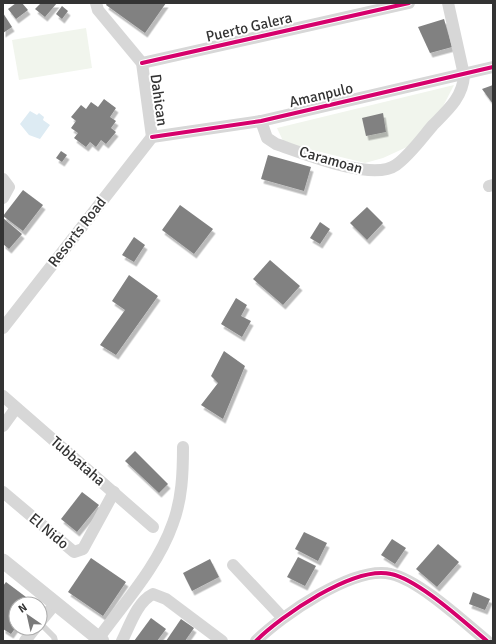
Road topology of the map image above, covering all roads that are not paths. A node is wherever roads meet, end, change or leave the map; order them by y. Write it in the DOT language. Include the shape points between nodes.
graph roads {
  1 [pos="408,3"];
  2 [pos="448,3"];
  3 [pos="98,6"];
  4 [pos="142,63"];
  5 [pos="493,67"];
  6 [pos="464,75"];
  7 [pos="261,121"];
  8 [pos="152,137"];
  9 [pos="3,179"];
  10 [pos="3,198"];
  11 [pos="3,328"];
  12 [pos="3,396"];
  13 [pos="16,408"];
  14 [pos="3,426"];
  15 [pos="183,447"];
  16 [pos="3,492"];
  17 [pos="114,492"];
  18 [pos="153,527"];
  19 [pos="3,561"];
  20 [pos="233,565"];
  21 [pos="55,604"];
  22 [pos="48,613"];
  23 [pos="282,617"];
  24 [pos="48,631"];
  25 [pos="100,640"];
  26 [pos="55,641"];
  27 [pos="122,641"];
  28 [pos="222,641"];
  29 [pos="256,641"];
  30 [pos="487,641"];
  1 -- 4 [label="street, Puerto Galera"];
  2 -- 6 [label="street"];
  3 -- 4 [label="street, Dahican"];
  4 -- 8 [label="street, Dahican"];
  5 -- 6 [label="street, Amanpulo"];
  6 -- 7 [label="street, Amanpulo"];
  6 -- 7 [label="street, Caramoan" via="464,84 455,101 395,165 380,170 355,169 272,143 267,138"];
  7 -- 8 [label="street, Amanpulo"];
  8 -- 11 [label="street, Resorts Road"];
  9 -- 10 [label="street" via="9,187"];
  12 -- 13 [label="street, Tubbataha"];
  13 -- 14 [label="street"];
  13 -- 17 [label="street, Tubbataha"];
  15 -- 25 [label="street" via="180,495 174,522 164,545"];
  16 -- 17 [label="street, El Nido" via="74,552 83,549"];
  17 -- 18 [label="street, Tubbataha"];
  19 -- 21 [label="street"];
  20 -- 23 [label="street"];
  21 -- 22 [label="street"];
  21 -- 25 [label="street"];
  23 -- 29 [label="street"];
  23 -- 30 [label="street" via="323,593 361,576 390,573 429,595"];
  24 -- 26 [label="lane"];
  27 -- 28 [label="street" via="141,604 153,594 166,599"];
}
